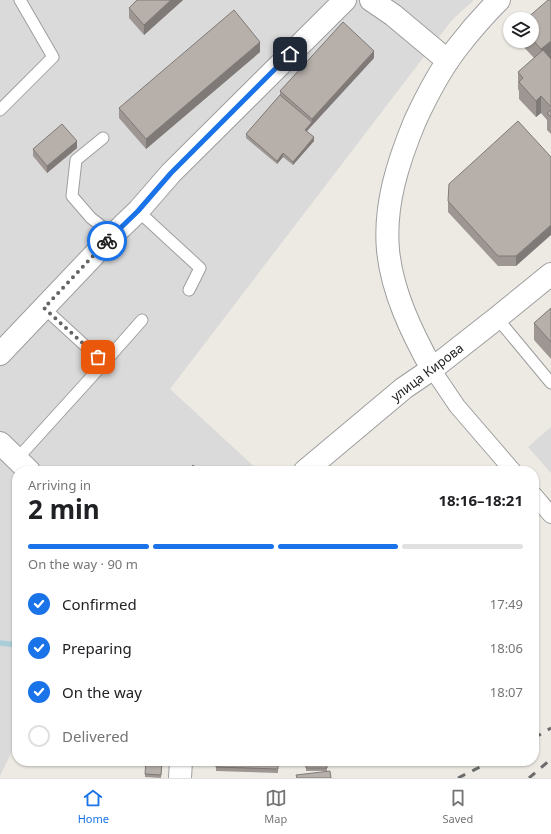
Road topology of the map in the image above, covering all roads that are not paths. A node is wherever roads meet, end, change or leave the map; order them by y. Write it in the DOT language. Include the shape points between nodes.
graph roads {
  1 [pos="20,0"];
  2 [pos="345,0"];
  3 [pos="371,0"];
  4 [pos="500,0"];
  5 [pos="448,61"];
  6 [pos="0,110"];
  7 [pos="102,138"];
  8 [pos="138,211"];
  9 [pos="113,235"];
  10 [pos="551,274"];
  11 [pos="189,290"];
  12 [pos="44,308"];
  13 [pos="497,318"];
  14 [pos="142,320"];
  15 [pos="0,354"];
  16 [pos="104,363"];
  17 [pos="432,369"];
  18 [pos="551,383"];
  19 [pos="0,443"];
  20 [pos="23,465"];
  21 [pos="311,466"];
  22 [pos="509,466"];
  23 [pos="539,501"];
  24 [pos="551,515"];
  25 [pos="181,766"];
  26 [pos="180,778"];
  1 -- 6 [label="lane" via="53,57"];
  2 -- 8 [label="street" via="171,173"];
  3 -- 5 [label="street"];
  4 -- 5 [label="street" via="480,20"];
  5 -- 17 [label="street" via="434,82 406,142 395,176 387,222 388,251 393,278 412,331"];
  7 -- 9 [label="lane" via="76,160 72,196 91,218"];
  8 -- 9 [label="street"];
  8 -- 11 [label="lane" via="200,268"];
  9 -- 12 [label="street"];
  10 -- 13 [label="street, улица Кирова"];
  12 -- 15 [label="street"];
  12 -- 16 [label="lane"];
  13 -- 17 [label="street, улица Кирова"];
  13 -- 18 [label="lane"];
  14 -- 16 [label="lane"];
  16 -- 20 [label="lane"];
  17 -- 21 [label="street, улица Кирова" via="404,388"];
  17 -- 22 [label="street" via="457,406"];
  19 -- 20 [label="street"];
  23 -- 24 [label="street"];
  25 -- 26 [label="street"];
}
